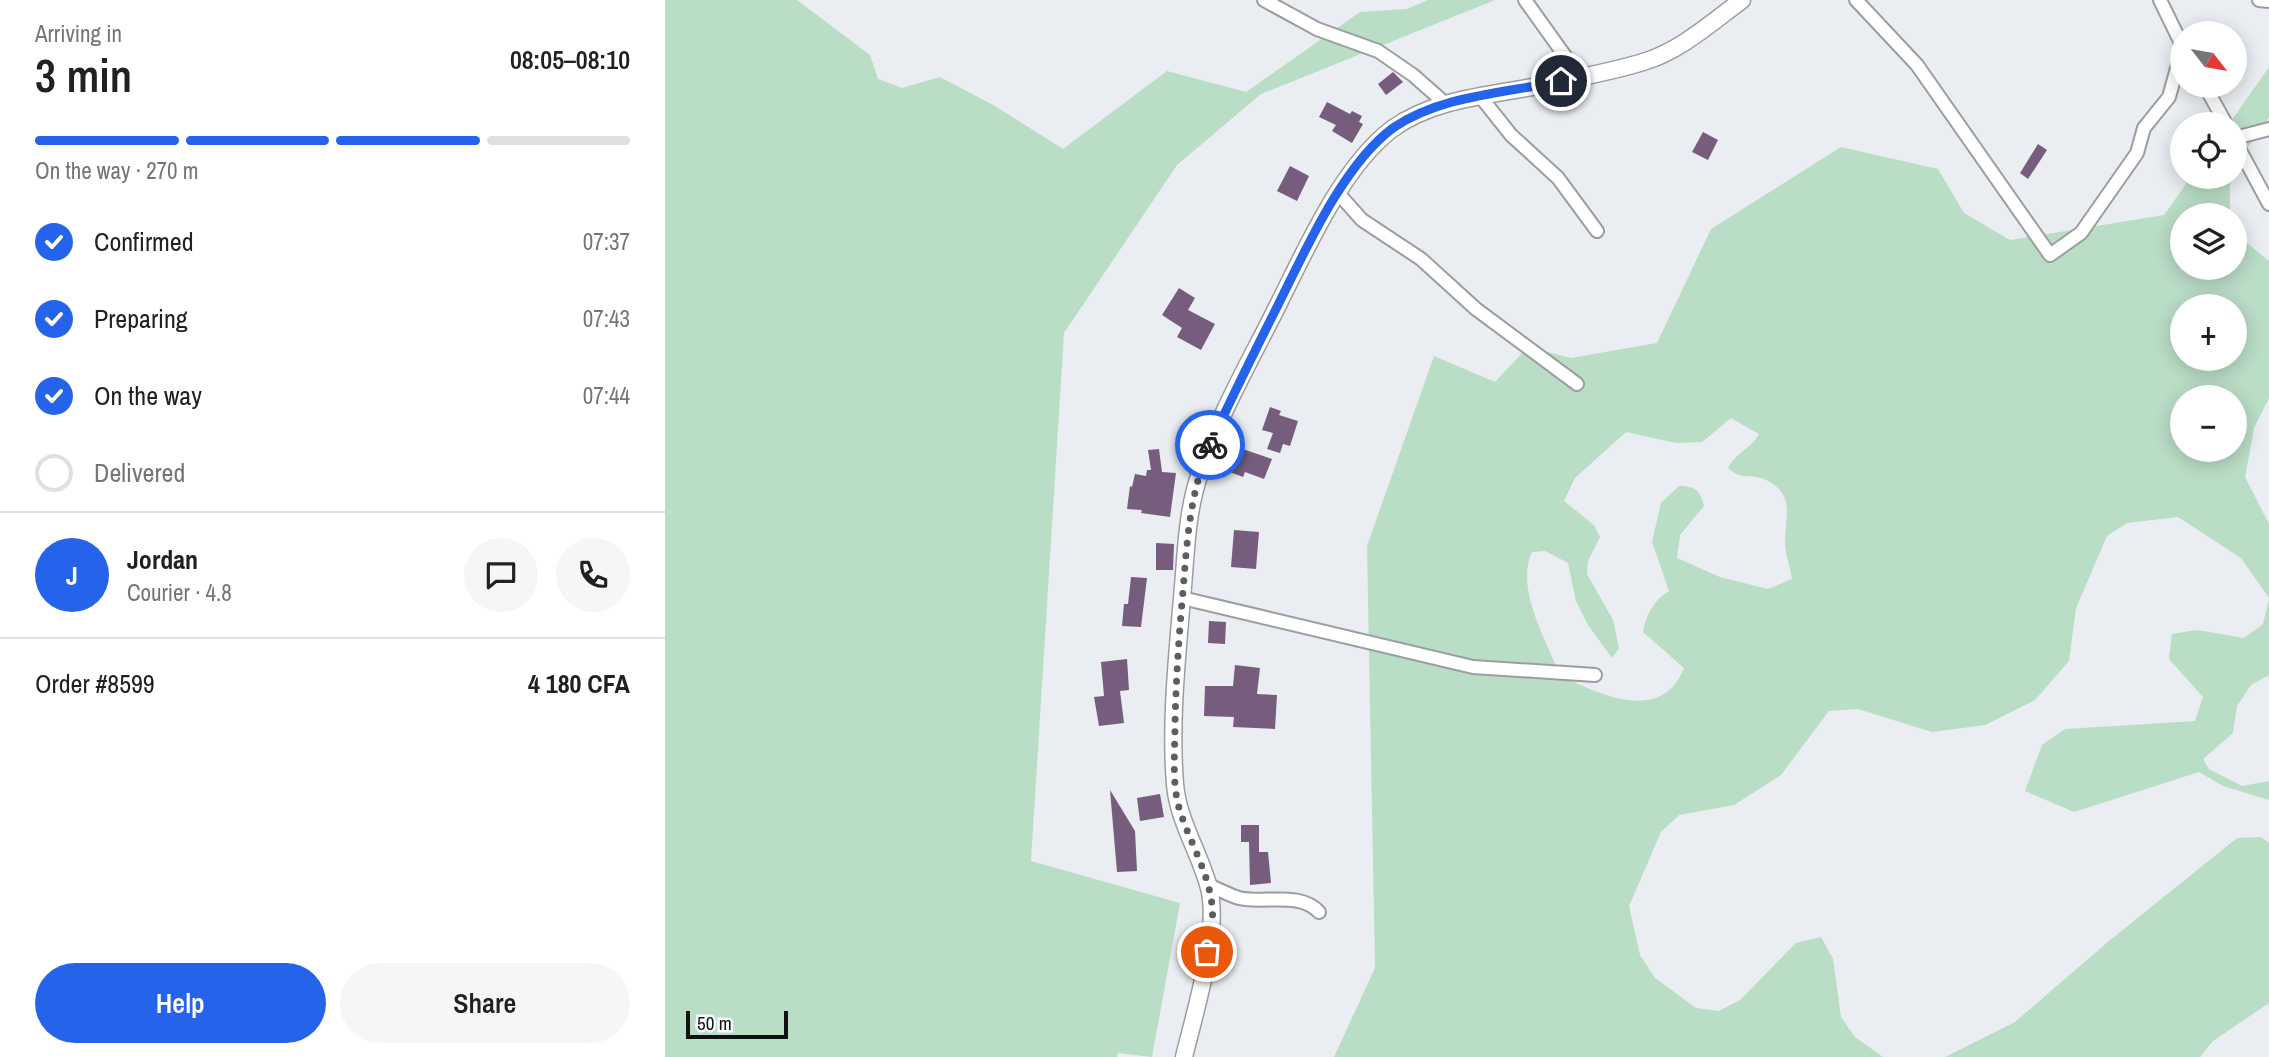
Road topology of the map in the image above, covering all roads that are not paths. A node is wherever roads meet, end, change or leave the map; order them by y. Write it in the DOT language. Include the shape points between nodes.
graph roads {
  1 [pos="1264,0"];
  2 [pos="1525,0"];
  3 [pos="1742,0"];
  4 [pos="1856,0"];
  5 [pos="2160,0"];
  6 [pos="2259,0"];
  7 [pos="2269,1"];
  8 [pos="2170,21"];
  9 [pos="1580,76"];
  10 [pos="2170,93"];
  11 [pos="1480,96"];
  12 [pos="1447,105"];
  13 [pos="2269,129"];
  14 [pos="2247,135"];
  15 [pos="2247,162"];
  16 [pos="1338,193"];
  17 [pos="2269,204"];
  18 [pos="1597,231"];
  19 [pos="1577,384"];
  20 [pos="1182,598"];
  21 [pos="1595,676"];
  22 [pos="1208,885"];
  23 [pos="1319,912"];
  24 [pos="1184,1057"];
  1 -- 12 [label="street" via="1317,29 1378,51"];
  2 -- 9 [label="street"];
  3 -- 9 [label="street" via="1664,54"];
  4 -- 10 [label="street" via="1917,65 2050,255 2081,233 2137,153 2144,128"];
  5 -- 8 [label="street"];
  6 -- 7 [label="street"];
  9 -- 11 [label="street"];
  11 -- 12 [label="street"];
  11 -- 18 [label="street" via="1511,135 1558,178"];
  12 -- 16 [label="street" via="1394,128 1363,157"];
  13 -- 14 [label="street"];
  15 -- 17 [label="street"];
  16 -- 19 [label="street" via="1362,220 1421,259 1476,309"];
  16 -- 20 [label="street" via="1209,448 1190,508"];
  20 -- 21 [label="street" via="1473,667"];
  20 -- 22 [label="street" via="1175,784"];
  22 -- 23 [label="street" via="1239,898 1312,904"];
  22 -- 24 [label="street" via="1212,929"];
}
